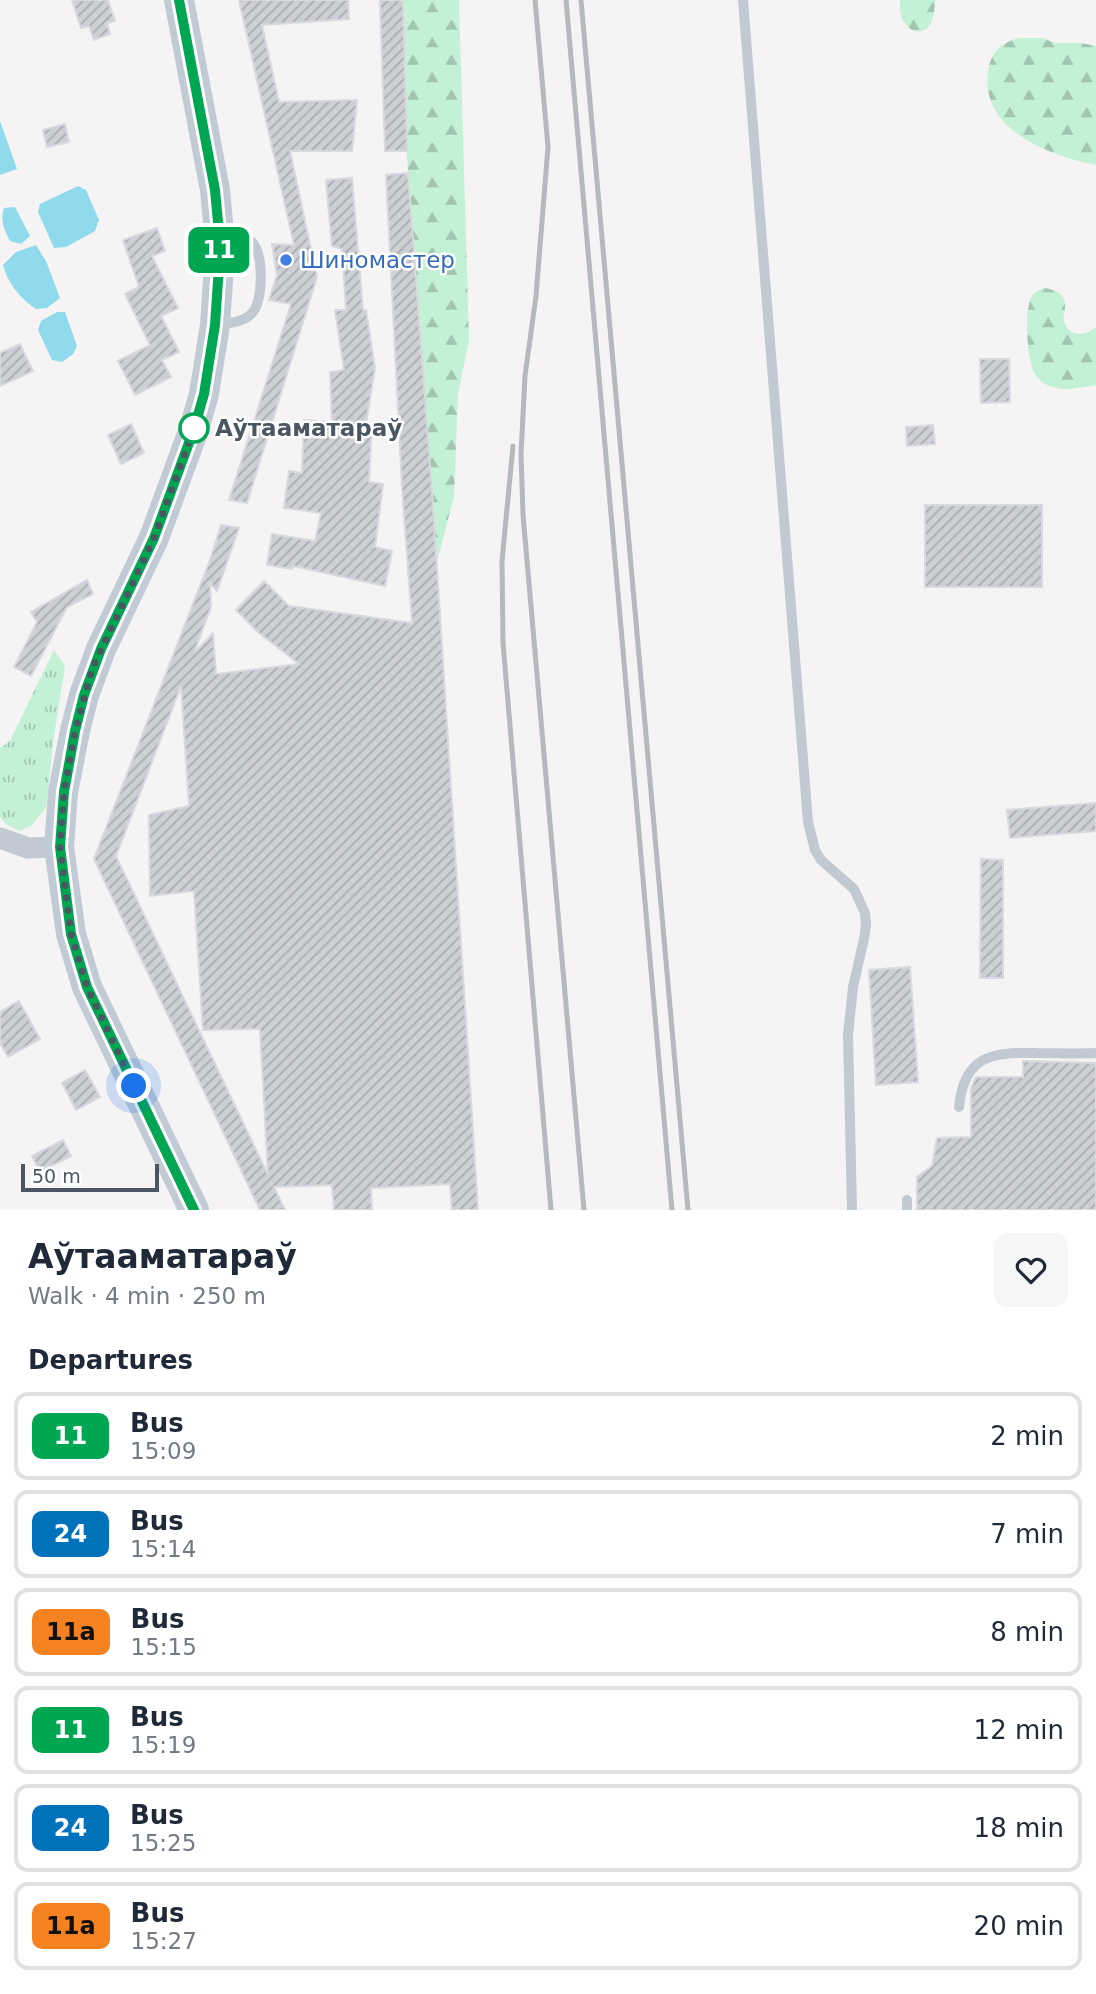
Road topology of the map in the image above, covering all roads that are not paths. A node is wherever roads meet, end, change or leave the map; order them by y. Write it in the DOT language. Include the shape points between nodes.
graph roads {
  1 [pos="179,0"];
  2 [pos="743,0"];
  3 [pos="219,233"];
  4 [pos="215,325"];
  5 [pos="0,838"];
  6 [pos="60,847"];
  7 [pos="1096,1054"];
  8 [pos="959,1107"];
  9 [pos="194,1210"];
  10 [pos="852,1210"];
  1 -- 3 [label="main road"];
  2 -- 10 [label="lane" via="808,822 821,860 854,889 865,913 848,1035"];
  3 -- 4 [label="main road"];
  3 -- 4 [label="lane" via="252,242 259,254 261,275 253,313 243,320"];
  4 -- 6 [label="main road" via="194,429 154,538 84,695 64,792"];
  5 -- 6 [label="street" via="28,848"];
  6 -- 9 [label="main road" via="71,934 87,987"];
  7 -- 8 [label="lane" via="1013,1052 984,1059 965,1078"];
}
